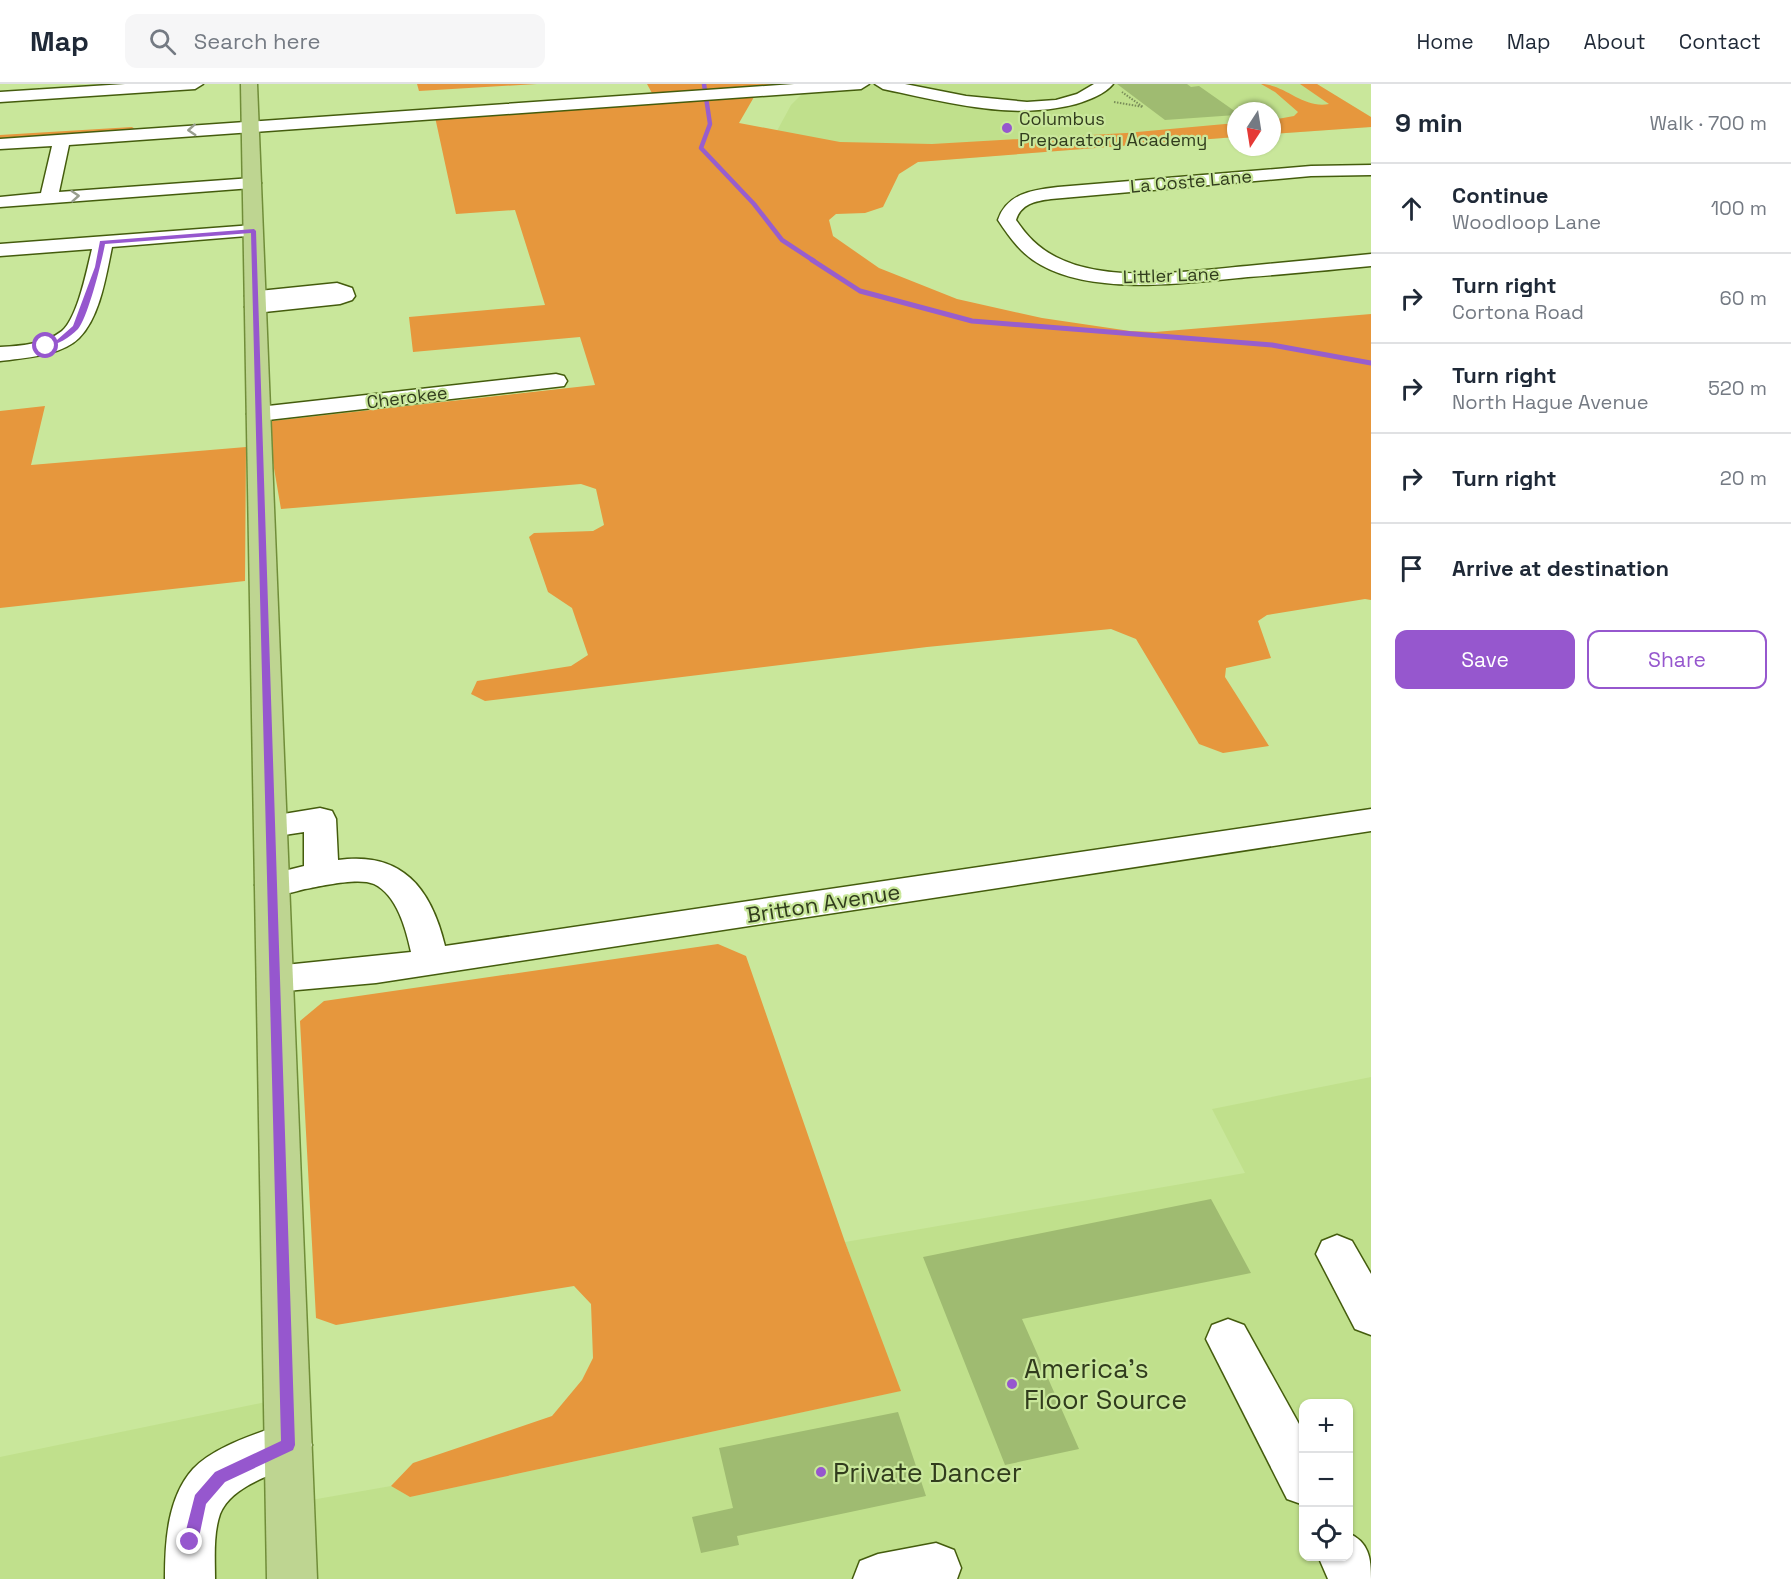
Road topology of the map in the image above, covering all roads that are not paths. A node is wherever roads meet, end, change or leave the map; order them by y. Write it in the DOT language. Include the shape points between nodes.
graph roads {
  1 [pos="195,84"];
  2 [pos="249,84"];
  3 [pos="861,84"];
  4 [pos="883,84"];
  5 [pos="1105,84"];
  6 [pos="992,91"];
  7 [pos="1041,91"];
  8 [pos="0,97"];
  9 [pos="963,101"];
  10 [pos="1056,104"];
  11 [pos="251,125"];
  12 [pos="62,140"];
  13 [pos="0,144"];
  14 [pos="1371,170"];
  15 [pos="252,183"];
  16 [pos="49,198"];
  17 [pos="0,202"];
  18 [pos="1013,206"];
  19 [pos="254,231"];
  20 [pos="102,243"];
  21 [pos="0,250"];
  22 [pos="1371,260"];
  23 [pos="0,354"];
  24 [pos="556,381"];
  25 [pos="259,414"];
  26 [pos="1371,820"];
  27 [pos="271,826"];
  28 [pos="321,876"];
  29 [pos="272,885"];
  30 [pos="431,962"];
  31 [pos="275,979"];
  32 [pos="1337,1254"];
  33 [pos="1371,1315"];
  34 [pos="1228,1339"];
  35 [pos="288,1445"];
  36 [pos="1299,1473"];
  37 [pos="1345,1561"];
  38 [pos="936,1568"];
  39 [pos="189,1579"];
  40 [pos="292,1579"];
  41 [pos="878,1579"];
  42 [pos="1355,1579"];
  1 -- 8 [label="street"];
  2 -- 11 [label="main road"];
  3 -- 11 [label="street"];
  4 -- 9 [label="street"];
  5 -- 10 [label="street" via="1078,100"];
  6 -- 9 [label="street"];
  7 -- 10 [label="street"];
  9 -- 10 [label="street"];
  11 -- 12 [label="street, one-way"];
  11 -- 15 [label="main road"];
  12 -- 13 [label="street"];
  12 -- 16 [label="street"];
  14 -- 18 [label="street, La Coste Lane" via="1311,171 1058,192 1025,199"];
  16 -- 15 [label="street, one-way"];
  15 -- 19 [label="main road"];
  16 -- 17 [label="street"];
  18 -- 22 [label="street, Littler Lane" via="1007,220 1032,250 1062,266 1107,277 1156,279"];
  19 -- 20 [label="street"];
  19 -- 25 [label="main road"];
  20 -- 21 [label="street"];
  20 -- 23 [label="street" via="91,286 71,333 46,346"];
  24 -- 25 [label="street, Cherokee"];
  25 -- 27 [label="main road"];
  26 -- 30 [label="street, Britton Avenue"];
  27 -- 28 [label="street" via="320,819"];
  27 -- 29 [label="main road"];
  28 -- 29 [label="street"];
  28 -- 30 [label="street" via="366,871 385,875 404,894 420,921"];
  29 -- 31 [label="main road"];
  30 -- 31 [label="street, Britton Avenue"];
  31 -- 35 [label="main road"];
  32 -- 33 [label="street"];
  34 -- 36 [label="street"];
  35 -- 39 [label="street" via="220,1477 200,1500 190,1542"];
  35 -- 40 [label="main road"];
  37 -- 42 [label="street"];
  38 -- 41 [label="street"];
}
